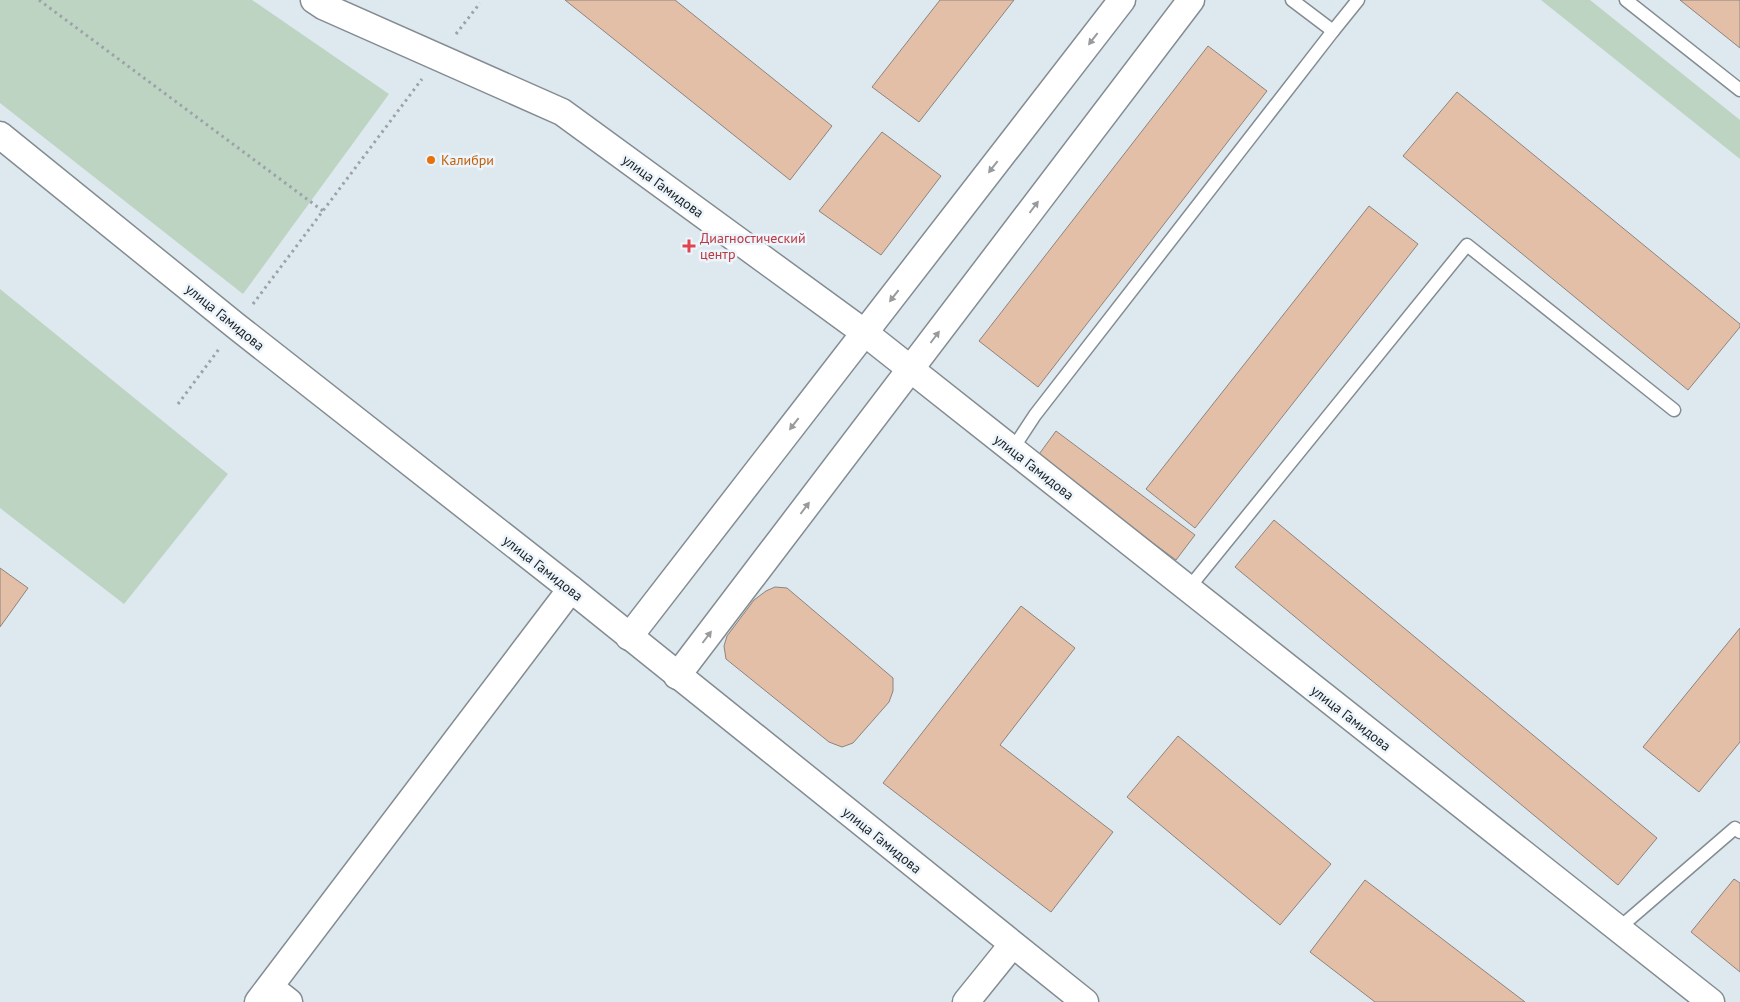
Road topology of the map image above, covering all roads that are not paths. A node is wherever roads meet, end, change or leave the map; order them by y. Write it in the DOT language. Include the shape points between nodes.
graph roads {
  1 [pos="314,0"];
  2 [pos="1122,0"];
  3 [pos="1191,0"];
  4 [pos="1292,0"];
  5 [pos="1358,0"];
  6 [pos="1626,0"];
  7 [pos="1333,31"];
  8 [pos="1740,90"];
  9 [pos="0,135"];
  10 [pos="865,333"];
  11 [pos="910,369"];
  12 [pos="1674,410"];
  13 [pos="1012,450"];
  14 [pos="571,589"];
  15 [pos="1188,589"];
  16 [pos="629,637"];
  17 [pos="678,676"];
  18 [pos="1740,832"];
  19 [pos="1618,929"];
  20 [pos="1012,945"];
  21 [pos="272,997"];
  22 [pos="966,1002"];
  23 [pos="1085,1002"];
  24 [pos="1710,1002"];
  1 -- 10 [label="street, улица Гамидова" via="562,112"];
  2 -- 10 [label="street, one-way"];
  11 -- 3 [label="street, one-way"];
  4 -- 7 [label="lane"];
  5 -- 7 [label="lane"];
  6 -- 8 [label="lane"];
  7 -- 13 [label="lane" via="1035,415"];
  9 -- 14 [label="street, улица Гамидова" via="236,326"];
  10 -- 11 [label="street, улица Гамидова"];
  10 -- 16 [label="street, one-way"];
  11 -- 13 [label="street, улица Гамидова"];
  17 -- 11 [label="street, one-way"];
  12 -- 15 [label="lane" via="1467,245"];
  13 -- 15 [label="street, улица Гамидова"];
  14 -- 16 [label="street, улица Гамидова"];
  14 -- 21 [label="street"];
  15 -- 19 [label="street, улица Гамидова"];
  16 -- 17 [label="street, улица Гамидова"];
  17 -- 20 [label="street, улица Гамидова"];
  18 -- 19 [label="lane" via="1735,828"];
  19 -- 24 [label="street, улица Гамидова"];
  20 -- 22 [label="street"];
  20 -- 23 [label="street, улица Гамидова"];
}
